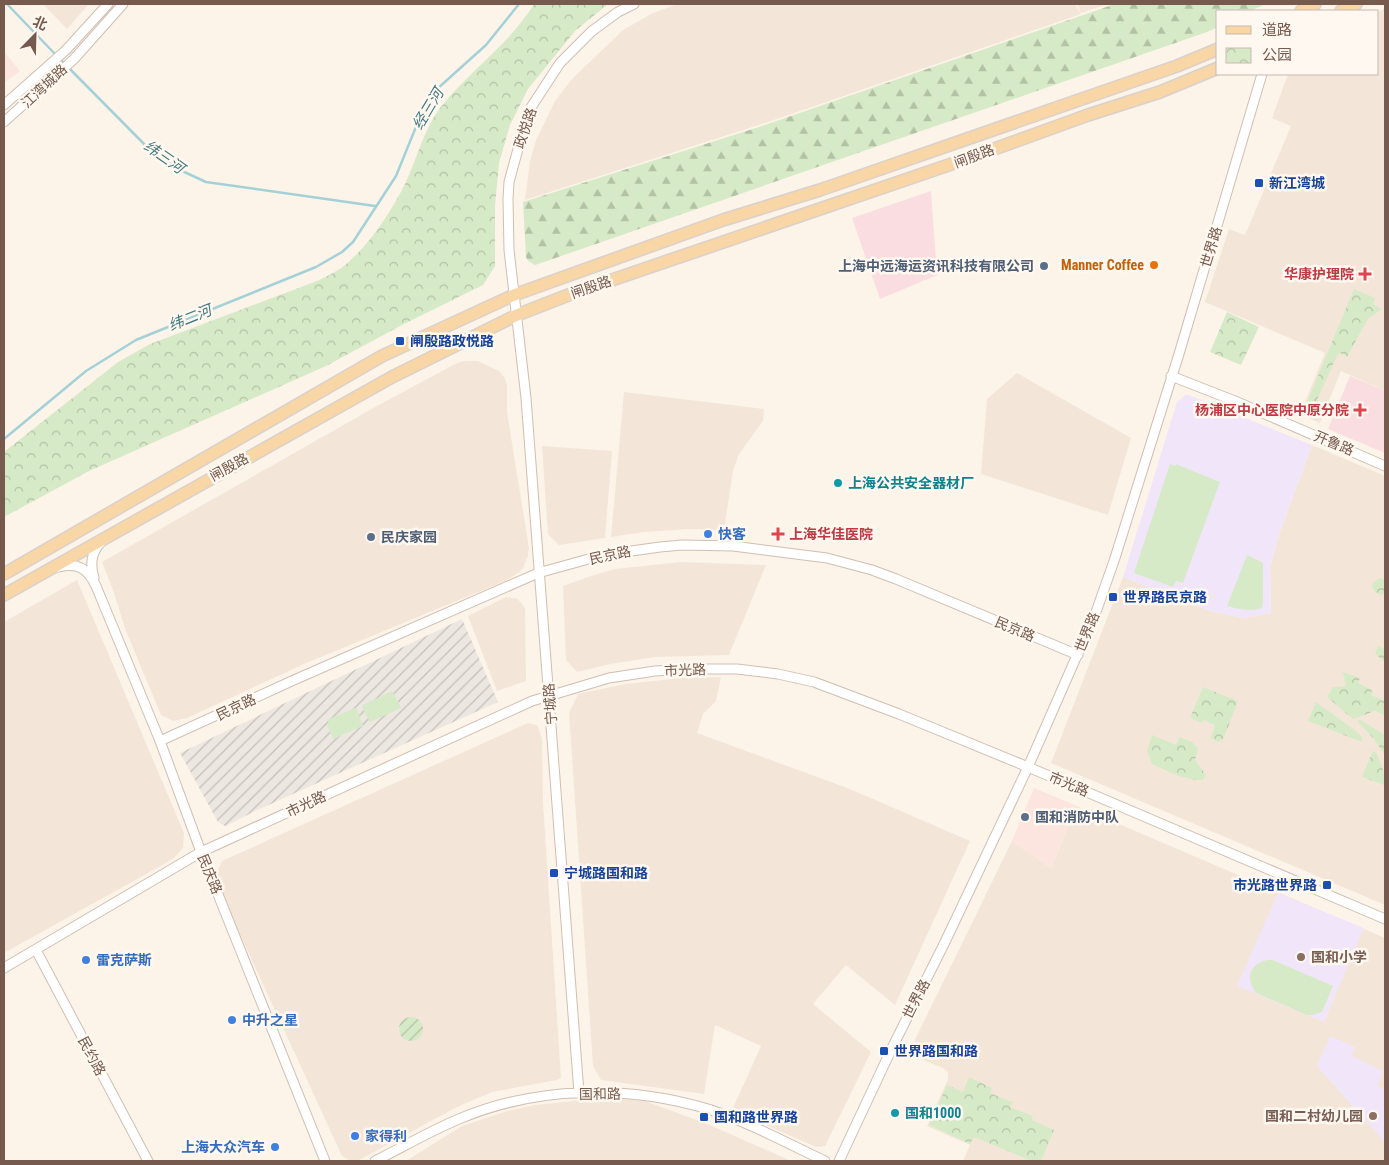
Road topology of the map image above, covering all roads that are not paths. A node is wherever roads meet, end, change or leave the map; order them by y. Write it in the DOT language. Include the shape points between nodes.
graph roads {
  1 [pos="108,4"];
  2 [pos="123,4"];
  3 [pos="634,4"];
  4 [pos="1315,4"];
  5 [pos="1356,4"];
  6 [pos="1303,10"];
  7 [pos="1343,10"];
  8 [pos="1216,50"];
  9 [pos="1216,69"];
  10 [pos="1262,75"];
  11 [pos="4,105"];
  12 [pos="4,122"];
  13 [pos="568,276"];
  14 [pos="582,290"];
  15 [pos="514,295"];
  16 [pos="517,315"];
  17 [pos="444,327"];
  18 [pos="453,347"];
  19 [pos="1171,376"];
  20 [pos="1385,466"];
  21 [pos="108,536"];
  22 [pos="4,574"];
  23 [pos="43,574"];
  24 [pos="538,574"];
  25 [pos="96,586"];
  26 [pos="4,595"];
  27 [pos="1078,655"];
  28 [pos="549,695"];
  29 [pos="160,741"];
  30 [pos="1028,767"];
  31 [pos="201,852"];
  32 [pos="1385,919"];
  33 [pos="36,950"];
  34 [pos="4,968"];
  35 [pos="579,1093"];
  36 [pos="148,1161"];
  37 [pos="326,1161"];
  38 [pos="375,1161"];
  39 [pos="826,1161"];
  40 [pos="838,1161"];
  1 -- 11 [label="street, 江湾城路" via="66,50"];
  2 -- 12 [label="street, 江湾城路" via="74,59"];
  3 -- 15 [label="street, 政悦路" via="592,31 560,62 528,112 509,182 509,250"];
  4 -- 6 [label="main road"];
  5 -- 7 [label="main road"];
  8 -- 13 [label="main road, 闸殷路"];
  9 -- 14 [label="main road, 闸殷路" via="1160,92"];
  10 -- 19 [label="street, 世界路"];
  13 -- 14 [label="main road" via="568,288"];
  13 -- 15 [label="main road, 闸殷路"];
  14 -- 16 [label="main road, 闸殷路"];
  15 -- 16 [label="street, 政悦路"];
  15 -- 17 [label="main road, 闸殷路"];
  16 -- 18 [label="main road, 闸殷路"];
  16 -- 24 [label="street, 宁城路"];
  17 -- 18 [label="main road" via="463,322 468,326 464,339"];
  17 -- 22 [label="main road, 闸殷路" via="374,360"];
  18 -- 21 [label="main road, 闸殷路" via="392,377"];
  19 -- 20 [label="street, 开鲁路"];
  19 -- 27 [label="street, 世界路" via="1114,561"];
  21 -- 23 [label="main road, 闸殷路"];
  21 -- 25 [label="street, 民庆路" via="96,548 92,558"];
  23 -- 25 [label="street, 民庆路" via="60,566 78,566 86,570"];
  23 -- 26 [label="main road, 闸殷路"];
  24 -- 27 [label="street, 民京路" via="603,555 682,545 733,546 827,558 896,579"];
  24 -- 28 [label="street, 宁城路"];
  24 -- 29 [label="street, 民京路"];
  25 -- 29 [label="street, 民庆路"];
  27 -- 30 [label="street, 世界路"];
  28 -- 30 [label="street, 市光路" via="609,678 655,671 737,669 778,674 814,682 852,696"];
  28 -- 31 [label="street, 市光路"];
  28 -- 35 [label="street, 宁城路"];
  29 -- 31 [label="street, 民庆路"];
  30 -- 32 [label="street, 市光路"];
  30 -- 40 [label="street, 世界路"];
  31 -- 33 [label="street, 市光路"];
  31 -- 37 [label="street, 民庆路"];
  33 -- 34 [label="street, 市光路"];
  33 -- 36 [label="street, 民约路"];
  35 -- 38 [label="street, 国和路" via="522,1099 480,1111"];
  35 -- 39 [label="street, 国和路" via="626,1093 709,1110"];
}
